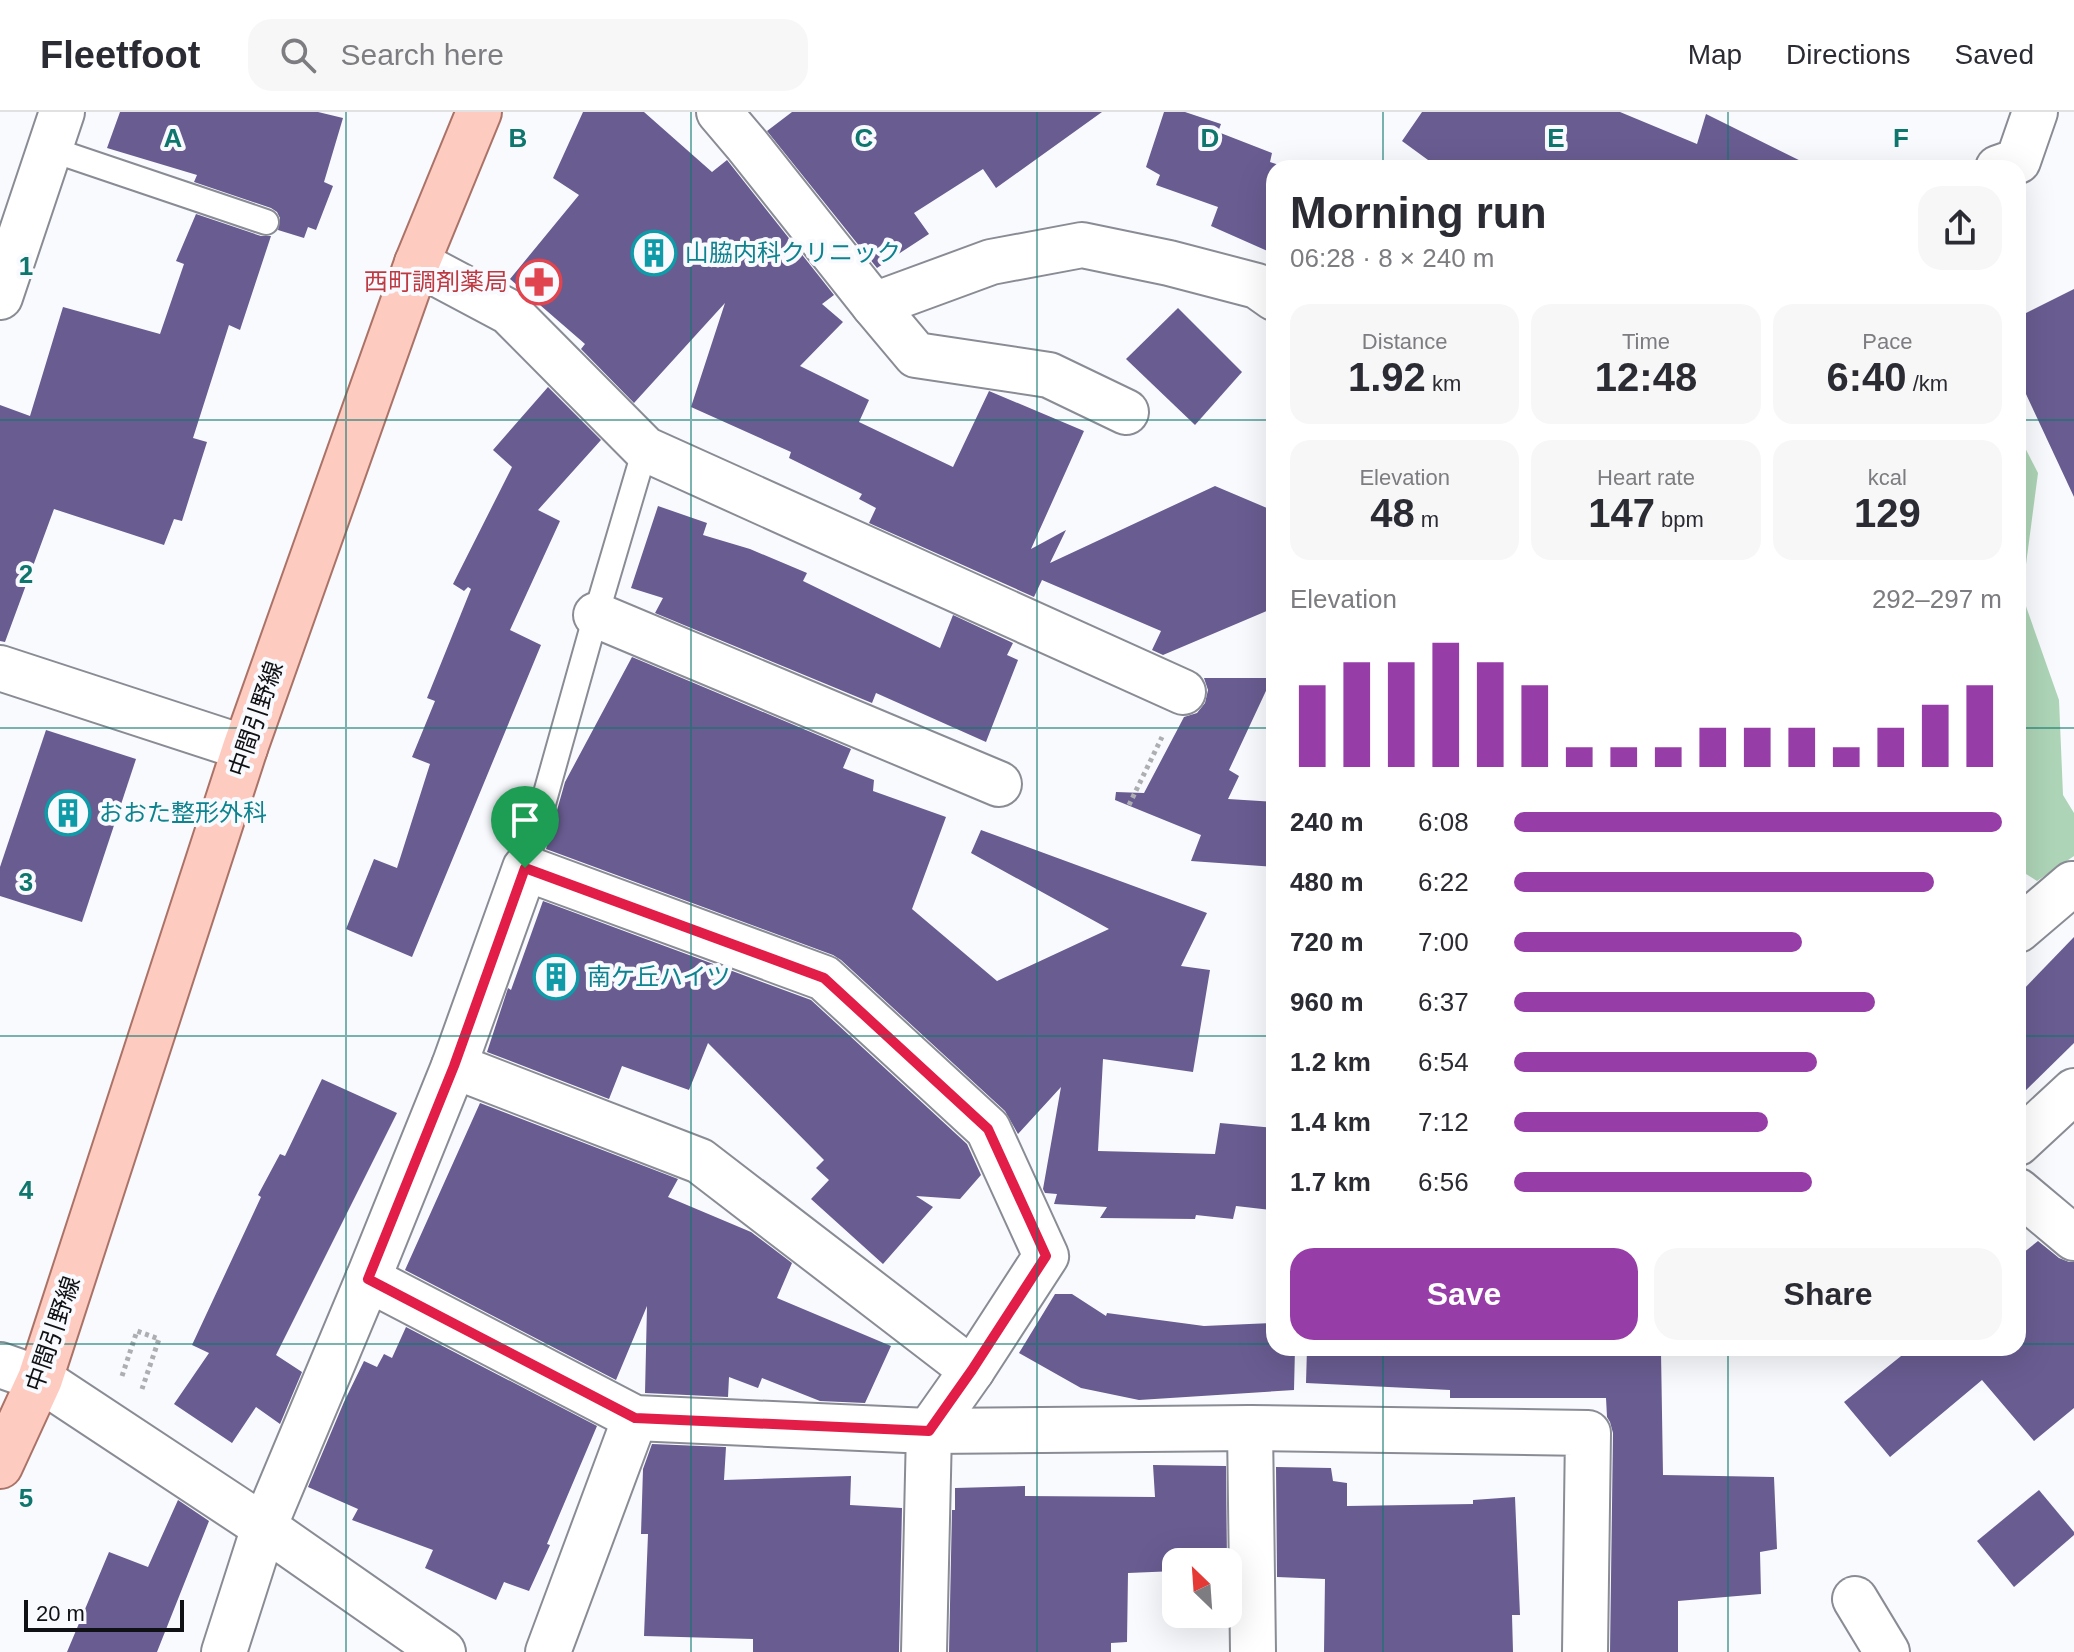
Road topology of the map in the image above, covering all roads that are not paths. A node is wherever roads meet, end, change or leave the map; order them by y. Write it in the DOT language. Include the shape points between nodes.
graph roads {
  1 [pos="479,112"];
  2 [pos="719,112"];
  3 [pos="2035,112"];
  4 [pos="56,130"];
  5 [pos="2018,160"];
  6 [pos="266,222"];
  7 [pos="417,263"];
  8 [pos="2,287"];
  9 [pos="1266,292"];
  10 [pos="874,305"];
  11 [pos="1126,412"];
  12 [pos="645,449"];
  13 [pos="596,615"];
  14 [pos="0,668"];
  15 [pos="1175,709"];
  16 [pos="245,748"];
  17 [pos="999,784"];
  18 [pos="525,868"];
  19 [pos="2074,886"];
  20 [pos="2026,923"];
  21 [pos="454,1066"];
  22 [pos="2074,1091"];
  23 [pos="2026,1136"];
  24 [pos="2026,1198"];
  25 [pos="2074,1238"];
  26 [pos="368,1279"];
  27 [pos="0,1365"];
  28 [pos="972,1370"];
  29 [pos="40,1379"];
  30 [pos="635,1418"];
  31 [pos="1250,1428"];
  32 [pos="929,1431"];
  33 [pos="0,1466"];
  34 [pos="264,1527"];
  35 [pos="1855,1599"];
  36 [pos="224,1652"];
  37 [pos="443,1652"];
  38 [pos="548,1652"];
  39 [pos="924,1652"];
  40 [pos="1253,1652"];
  41 [pos="1585,1652"];
  42 [pos="1887,1652"];
  1 -- 7 [label="main road, 中間引野線"];
  2 -- 10 [label="street"];
  3 -- 5 [label="street"];
  4 -- 6 [label="lane"];
  4 -- 8 [label="street"];
  7 -- 12 [label="street" via="509,312"];
  7 -- 16 [label="main road, 中間引野線"];
  9 -- 10 [label="street" via="1169,263 1082,245 991,262"];
  10 -- 11 [label="street" via="916,355 1049,375"];
  12 -- 13 [label="lane"];
  12 -- 15 [label="street"];
  13 -- 17 [label="street"];
  13 -- 18 [label="lane"];
  14 -- 16 [label="street"];
  16 -- 29 [label="main road, 中間引野線"];
  18 -- 21 [label="street"];
  18 -- 28 [label="street" via="824,978 988,1129 1046,1256"];
  19 -- 20 [label="street"];
  21 -- 26 [label="street"];
  21 -- 28 [label="street" via="700,1161"];
  22 -- 23 [label="street"];
  24 -- 25 [label="street"];
  26 -- 30 [label="street"];
  26 -- 34 [label="street"];
  27 -- 29 [label="street"];
  28 -- 32 [label="street"];
  29 -- 33 [label="main road, 中間引野線"];
  29 -- 34 [label="street"];
  30 -- 32 [label="street"];
  30 -- 38 [label="street"];
  31 -- 32 [label="street"];
  31 -- 40 [label="street"];
  31 -- 41 [label="street" via="1588,1433"];
  32 -- 39 [label="street"];
  34 -- 36 [label="street"];
  34 -- 37 [label="street"];
  35 -- 42 [label="street"];
}
